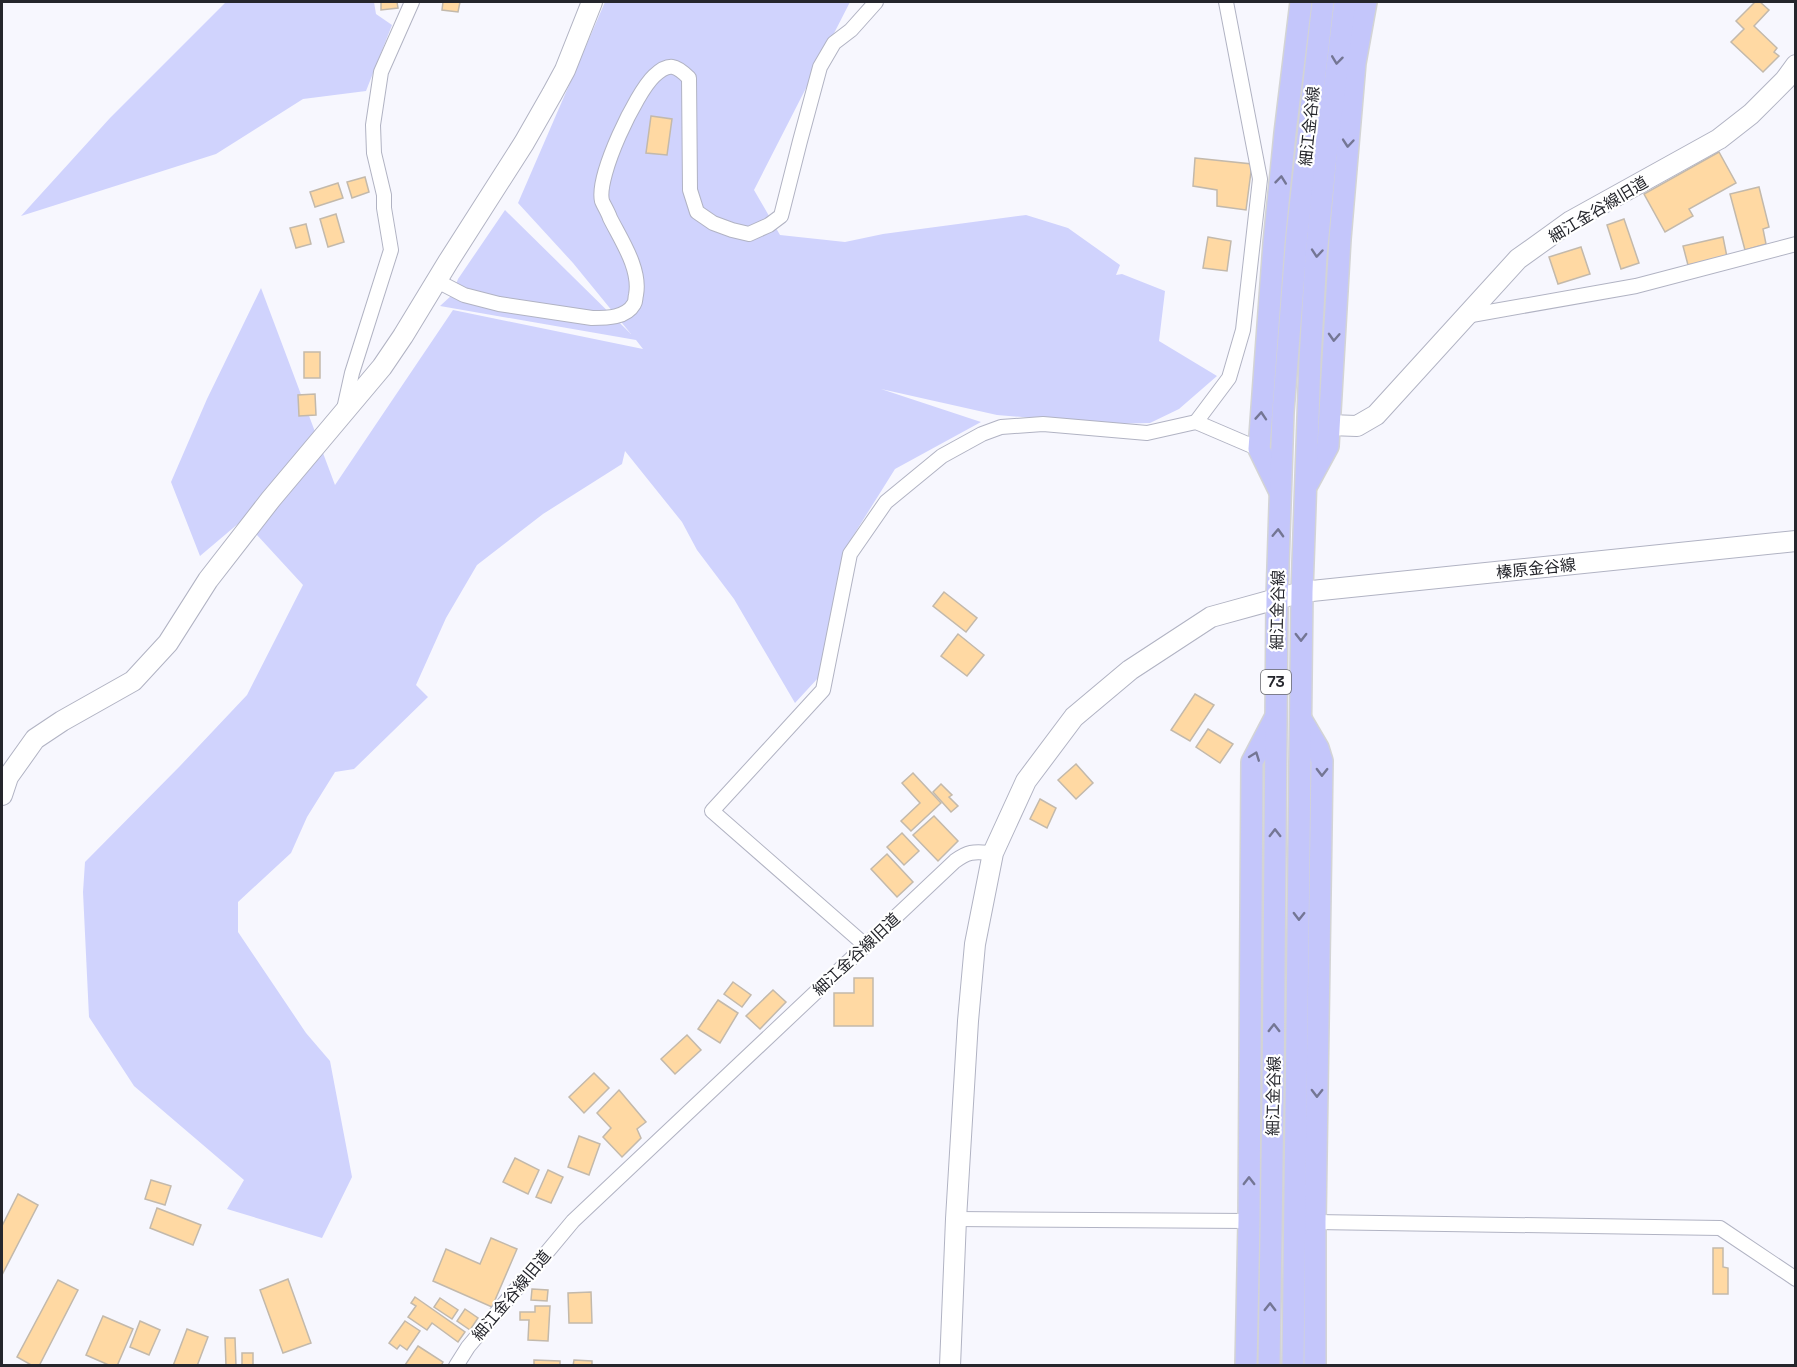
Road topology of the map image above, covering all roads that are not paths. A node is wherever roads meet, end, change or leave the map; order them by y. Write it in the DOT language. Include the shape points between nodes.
graph roads {
  1 [pos="412,2"];
  2 [pos="592,2"];
  3 [pos="876,2"];
  4 [pos="1226,2"];
  5 [pos="1301,2"];
  6 [pos="1323,2"];
  7 [pos="1344,2"];
  8 [pos="1366,2"];
  9 [pos="1796,65"];
  10 [pos="1796,244"];
  11 [pos="437,281"];
  12 [pos="1466,316"];
  13 [pos="344,411"];
  14 [pos="1196,422"];
  15 [pos="1329,425"];
  16 [pos="1259,449"];
  17 [pos="1306,488"];
  18 [pos="1280,490"];
  19 [pos="1796,541"];
  20 [pos="1302,592"];
  21 [pos="1277,597"];
  22 [pos="1276,717"];
  23 [pos="1301,719"];
  24 [pos="2,795"];
  25 [pos="993,853"];
  26 [pos="865,945"];
  27 [pos="956,1219"];
  28 [pos="1249,1221"];
  29 [pos="1315,1222"];
  30 [pos="1796,1279"];
  31 [pos="456,1365"];
  32 [pos="950,1365"];
  33 [pos="1246,1365"];
  34 [pos="1269,1365"];
  35 [pos="1293,1365"];
  36 [pos="1315,1365"];
  1 -- 13 [label="street" via="381,72 373,125 374,153 391,250"];
  2 -- 11 [label="street" via="552,94"];
  3 -- 11 [label="street" via="834,43 820,67 782,216 769,225 749,234 713,224 697,212 690,190 689,78 670,66 647,83 620,132 604,175 602,200 638,283 634,303 622,314 592,318 499,304 464,295"];
  4 -- 14 [label="street" via="1260,179 1243,330 1229,378"];
  16 -- 5 [label="main road, one-way" via="1274,243"];
  6 -- 18 [label="main road, 細江金谷線 / 73" via="1294,268"];
  7 -- 17 [label="main road, 細江金谷線 / 73, one-way" via="1316,256"];
  8 -- 15 [label="main road, 73, one-way" via="1355,63"];
  9 -- 12 [label="street, 細江金谷線旧道" via="1751,114 1719,139 1571,221 1518,260"];
  10 -- 12 [label="street" via="1636,286"];
  11 -- 13 [label="street" via="387,359"];
  12 -- 15 [label="street, 細江金谷線旧道" via="1376,416 1358,426"];
  13 -- 24 [label="street" via="208,580 168,643 133,681 35,739 8,777"];
  14 -- 16 [label="street"];
  14 -- 26 [label="street" via="1147,433 1043,424 1001,427 982,434 942,456 886,502 850,554 823,690 712,811"];
  15 -- 17 [label="main road, 73" via="1328,446"];
  16 -- 18 [label="main road"];
  17 -- 20 [label="main road, 細江金谷線 / 73"];
  21 -- 18 [label="main road, 細江金谷線 / 73, one-way"];
  19 -- 20 [label="street, 榛原金谷線"];
  20 -- 21 [label="street, 榛原金谷線"];
  20 -- 23 [label="main road, 細江金谷線 / 73, one-way"];
  21 -- 22 [label="main road, 細江金谷線 / 73"];
  21 -- 25 [label="street" via="1211,617 1130,670 1074,717 1026,781"];
  28 -- 22 [label="main road, one-way" via="1252,762"];
  34 -- 22 [label="main road, 細江金谷線 / 73, one-way"];
  23 -- 29 [label="main road, one-way" via="1322,761"];
  23 -- 35 [label="main road, 細江金谷線 / 73, one-way"];
  25 -- 26 [label="street, 細江金谷線旧道" via="966,853"];
  25 -- 27 [label="street" via="975,944"];
  26 -- 31 [label="street, 細江金谷線旧道" via="573,1221"];
  27 -- 28 [label="street"];
  27 -- 32 [label="street"];
  28 -- 33 [label="main road"];
  29 -- 30 [label="street" via="1720,1228"];
  29 -- 36 [label="main road"];
}
